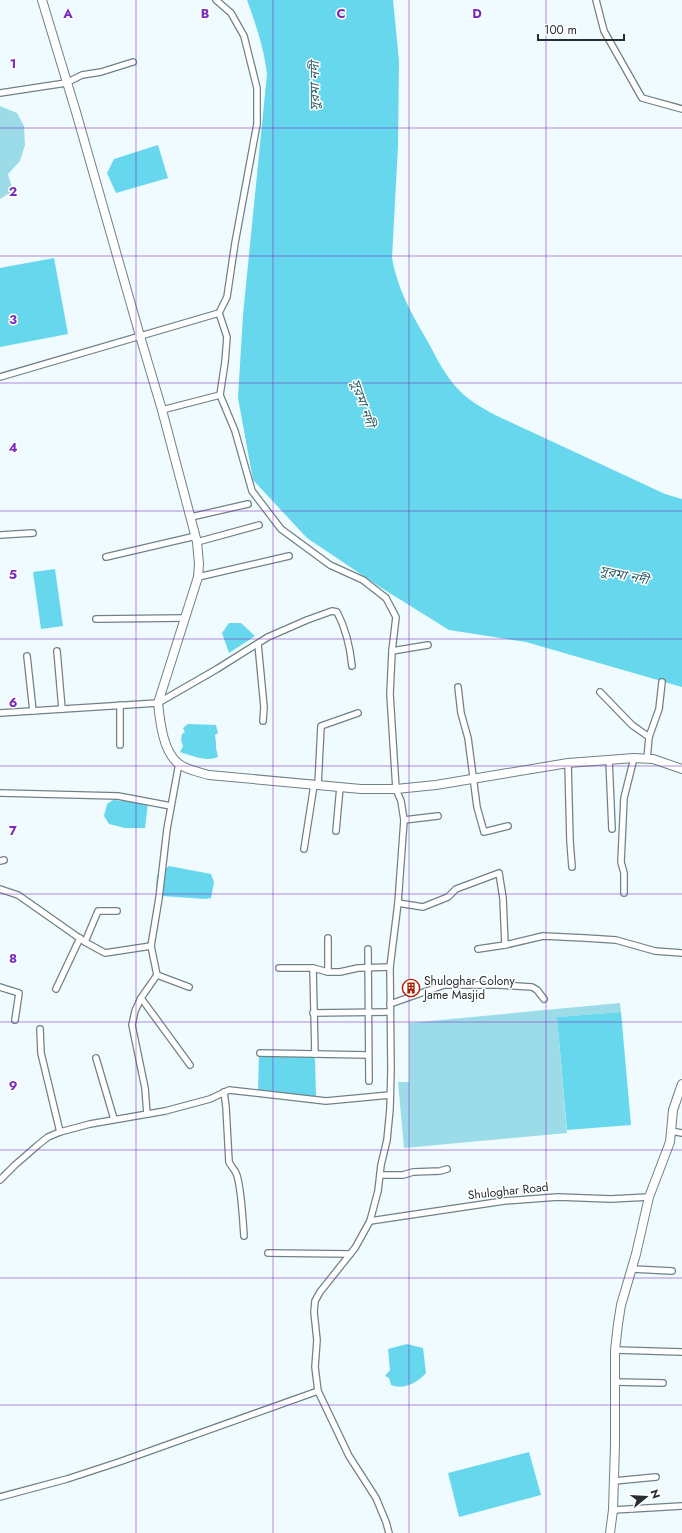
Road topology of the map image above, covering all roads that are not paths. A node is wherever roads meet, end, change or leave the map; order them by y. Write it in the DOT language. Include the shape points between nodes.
graph roads {
  1 [pos="42,0"];
  2 [pos="216,0"];
  3 [pos="596,0"];
  4 [pos="133,62"];
  5 [pos="66,83"];
  6 [pos="0,93"];
  7 [pos="682,109"];
  8 [pos="219,313"];
  9 [pos="140,336"];
  10 [pos="0,377"];
  11 [pos="220,395"];
  12 [pos="162,410"];
  13 [pos="248,504"];
  14 [pos="191,517"];
  15 [pos="259,525"];
  16 [pos="33,533"];
  17 [pos="0,535"];
  18 [pos="197,539"];
  19 [pos="289,556"];
  20 [pos="106,557"];
  21 [pos="198,577"];
  22 [pos="185,618"];
  23 [pos="96,619"];
  24 [pos="258,644"];
  25 [pos="428,645"];
  26 [pos="57,651"];
  27 [pos="392,651"];
  28 [pos="27,656"];
  29 [pos="352,666"];
  30 [pos="662,682"];
  31 [pos="458,687"];
  32 [pos="600,692"];
  33 [pos="158,703"];
  34 [pos="120,706"];
  35 [pos="62,709"];
  36 [pos="33,711"];
  37 [pos="0,713"];
  38 [pos="358,713"];
  39 [pos="263,721"];
  40 [pos="649,737"];
  41 [pos="120,745"];
  42 [pos="634,758"];
  43 [pos="647,759"];
  44 [pos="610,760"];
  45 [pos="178,763"];
  46 [pos="568,763"];
  47 [pos="682,769"];
  48 [pos="472,779"];
  49 [pos="316,785"];
  50 [pos="340,787"];
  51 [pos="396,789"];
  52 [pos="0,793"];
  53 [pos="171,806"];
  54 [pos="438,816"];
  55 [pos="404,820"];
  56 [pos="508,826"];
  57 [pos="612,829"];
  58 [pos="336,831"];
  59 [pos="304,849"];
  60 [pos="572,867"];
  61 [pos="0,889"];
  62 [pos="624,893"];
  63 [pos="398,903"];
  64 [pos="118,911"];
  65 [pos="328,938"];
  66 [pos="82,940"];
  67 [pos="505,945"];
  68 [pos="151,946"];
  69 [pos="368,949"];
  70 [pos="478,949"];
  71 [pos="682,953"];
  72 [pos="390,967"];
  73 [pos="279,968"];
  74 [pos="313,968"];
  75 [pos="369,968"];
  76 [pos="328,972"];
  77 [pos="157,975"];
  78 [pos="0,987"];
  79 [pos="189,987"];
  80 [pos="56,989"];
  81 [pos="141,998"];
  82 [pos="544,999"];
  83 [pos="390,1004"];
  84 [pos="369,1012"];
  85 [pos="390,1012"];
  86 [pos="313,1013"];
  87 [pos="16,1020"];
  88 [pos="40,1029"];
  89 [pos="260,1053"];
  90 [pos="315,1054"];
  91 [pos="368,1055"];
  92 [pos="96,1058"];
  93 [pos="190,1065"];
  94 [pos="368,1081"];
  95 [pos="682,1084"];
  96 [pos="224,1092"];
  97 [pos="390,1095"];
  98 [pos="147,1114"];
  99 [pos="114,1119"];
  100 [pos="671,1131"];
  101 [pos="60,1132"];
  102 [pos="682,1134"];
  103 [pos="447,1169"];
  104 [pos="380,1175"];
  105 [pos="0,1180"];
  106 [pos="650,1198"];
  107 [pos="370,1221"];
  108 [pos="244,1236"];
  109 [pos="268,1253"];
  110 [pos="350,1254"];
  111 [pos="632,1269"];
  112 [pos="672,1271"];
  113 [pos="615,1350"];
  114 [pos="682,1352"];
  115 [pos="615,1382"];
  116 [pos="663,1383"];
  117 [pos="318,1391"];
  118 [pos="656,1478"];
  119 [pos="614,1480"];
  120 [pos="0,1497"];
  121 [pos="682,1506"];
  122 [pos="613,1510"];
  123 [pos="389,1533"];
  124 [pos="610,1533"];
  1 -- 5 [label="main road"];
  2 -- 8 [label="street" via="231,13 244,36 257,88 257,124 235,243 228,297"];
  3 -- 7 [label="street" via="604,32 642,98"];
  4 -- 5 [label="street" via="82,75"];
  5 -- 6 [label="street"];
  5 -- 9 [label="main road"];
  8 -- 9 [label="street"];
  8 -- 11 [label="street" via="227,337"];
  9 -- 10 [label="street"];
  9 -- 12 [label="main road"];
  11 -- 12 [label="street"];
  11 -- 27 [label="street" via="235,431 252,492 281,529 330,565 363,580 386,598 396,617"];
  12 -- 14 [label="main road"];
  13 -- 14 [label="street"];
  14 -- 18 [label="main road"];
  15 -- 18 [label="street"];
  16 -- 17 [label="street"];
  18 -- 20 [label="street"];
  18 -- 21 [label="main road"];
  19 -- 21 [label="street"];
  21 -- 22 [label="main road"];
  22 -- 23 [label="street"];
  22 -- 33 [label="main road"];
  24 -- 29 [label="street" via="307,620 332,611 337,612 351,649"];
  24 -- 33 [label="street"];
  24 -- 39 [label="street"];
  25 -- 27 [label="street"];
  26 -- 35 [label="street"];
  27 -- 51 [label="street" via="390,694"];
  28 -- 36 [label="street"];
  30 -- 40 [label="street" via="659,709"];
  31 -- 48 [label="street" via="461,713 468,738"];
  32 -- 40 [label="street" via="632,725"];
  33 -- 34 [label="street"];
  33 -- 45 [label="main road" via="167,748"];
  34 -- 35 [label="street"];
  34 -- 41 [label="street"];
  35 -- 36 [label="street"];
  36 -- 37 [label="street"];
  38 -- 49 [label="street" via="321,726"];
  40 -- 43 [label="street"];
  42 -- 43 [label="main road"];
  42 -- 44 [label="main road"];
  42 -- 62 [label="street" via="624,798 621,862"];
  43 -- 47 [label="main road"];
  44 -- 46 [label="main road"];
  44 -- 57 [label="street"];
  45 -- 49 [label="main road" via="208,775"];
  45 -- 53 [label="street"];
  46 -- 48 [label="main road"];
  46 -- 60 [label="street"];
  48 -- 51 [label="main road"];
  48 -- 56 [label="street" via="484,832"];
  49 -- 50 [label="main road"];
  49 -- 59 [label="street"];
  50 -- 51 [label="main road"];
  50 -- 58 [label="street"];
  51 -- 55 [label="street"];
  52 -- 53 [label="street" via="118,796"];
  53 -- 68 [label="street"];
  54 -- 55 [label="street"];
  55 -- 63 [label="street"];
  61 -- 66 [label="street" via="18,895"];
  63 -- 67 [label="street" via="423,907 448,897 456,889 499,873"];
  63 -- 72 [label="street"];
  64 -- 66 [label="street" via="98,911"];
  65 -- 76 [label="street"];
  66 -- 68 [label="street" via="105,952"];
  66 -- 80 [label="street"];
  67 -- 70 [label="street"];
  67 -- 71 [label="street" via="543,936 616,940 655,951"];
  68 -- 77 [label="street"];
  69 -- 75 [label="street"];
  72 -- 75 [label="street"];
  72 -- 83 [label="street"];
  73 -- 74 [label="street"];
  74 -- 76 [label="street"];
  74 -- 86 [label="street"];
  75 -- 76 [label="street"];
  75 -- 84 [label="street"];
  77 -- 79 [label="street"];
  77 -- 81 [label="street"];
  78 -- 87 [label="street" via="19,993"];
  81 -- 93 [label="street"];
  81 -- 98 [label="street" via="132,1025 145,1088"];
  82 -- 83 [label="street" via="532,987 444,985"];
  83 -- 85 [label="street"];
  84 -- 85 [label="street"];
  84 -- 86 [label="street"];
  84 -- 91 [label="street"];
  85 -- 97 [label="street"];
  86 -- 90 [label="street"];
  88 -- 101 [label="street" via="41,1053"];
  89 -- 90 [label="street"];
  90 -- 91 [label="street"];
  91 -- 94 [label="street"];
  92 -- 99 [label="street"];
  95 -- 100 [label="main road" via="673,1110"];
  96 -- 97 [label="street" via="229,1090 326,1101"];
  96 -- 98 [label="street" via="210,1099"];
  96 -- 108 [label="street" via="230,1162 238,1182"];
  97 -- 104 [label="street" via="387,1140"];
  98 -- 99 [label="street"];
  99 -- 101 [label="street"];
  100 -- 102 [label="street"];
  100 -- 106 [label="main road" via="670,1142"];
  101 -- 105 [label="street" via="38,1145"];
  103 -- 104 [label="street" via="403,1175"];
  104 -- 107 [label="street"];
  106 -- 107 [label="street, Shuloghar Road" via="558,1197 504,1201"];
  106 -- 111 [label="main road"];
  107 -- 110 [label="street"];
  109 -- 110 [label="street"];
  110 -- 117 [label="street" via="315,1301"];
  111 -- 112 [label="street"];
  111 -- 113 [label="main road" via="621,1305"];
  113 -- 114 [label="street"];
  113 -- 115 [label="main road"];
  115 -- 116 [label="street"];
  115 -- 119 [label="main road"];
  117 -- 120 [label="street" via="120,1462"];
  117 -- 123 [label="street" via="349,1456 376,1498"];
  118 -- 119 [label="street"];
  119 -- 122 [label="main road"];
  121 -- 122 [label="street"];
  122 -- 124 [label="main road"];
}
